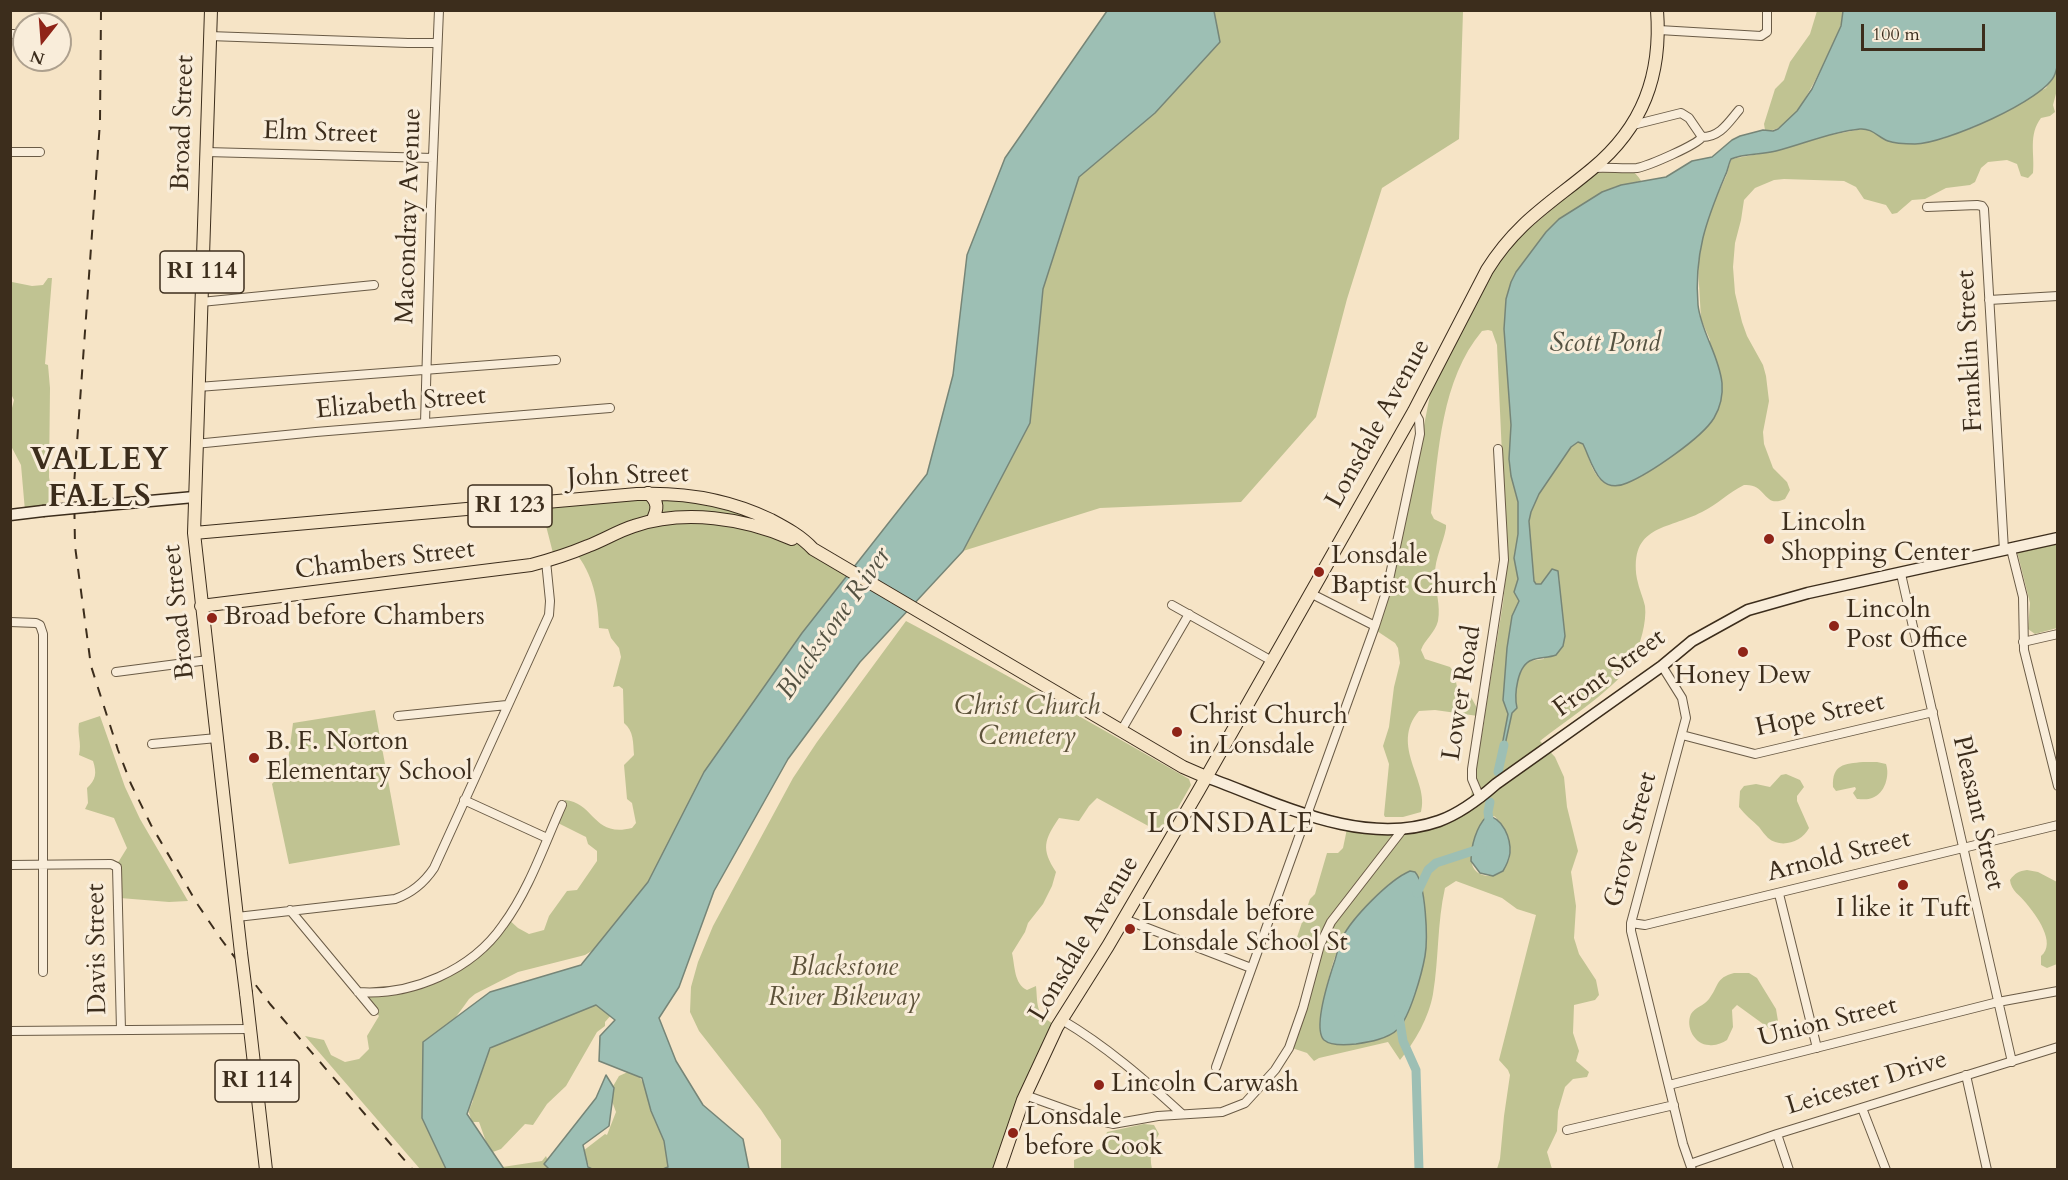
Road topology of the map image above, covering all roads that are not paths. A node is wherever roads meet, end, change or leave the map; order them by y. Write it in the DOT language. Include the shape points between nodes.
graph roads {
  1 [pos="211,10"];
  2 [pos="439,10"];
  3 [pos="1657,10"];
  4 [pos="1767,10"];
  5 [pos="1659,30"];
  6 [pos="209,36"];
  7 [pos="437,43"];
  8 [pos="1739,110"];
  9 [pos="1633,125"];
  10 [pos="1702,137"];
  11 [pos="10,152"];
  12 [pos="40,152"];
  13 [pos="206,152"];
  14 [pos="433,158"];
  15 [pos="1594,168"];
  16 [pos="1928,207"];
  17 [pos="374,285"];
  18 [pos="2058,296"];
  19 [pos="1989,300"];
  20 [pos="201,302"];
  21 [pos="556,360"];
  22 [pos="426,371"];
  23 [pos="198,387"];
  24 [pos="610,408"];
  25 [pos="1414,411"];
  26 [pos="424,423"];
  27 [pos="195,444"];
  28 [pos="1498,449"];
  29 [pos="648,493"];
  30 [pos="194,497"];
  31 [pos="736,506"];
  32 [pos="10,515"];
  33 [pos="725,520"];
  34 [pos="652,521"];
  35 [pos="194,533"];
  36 [pos="2058,538"];
  37 [pos="813,549"];
  38 [pos="2007,549"];
  39 [pos="546,561"];
  40 [pos="1901,574"];
  41 [pos="1310,593"];
  42 [pos="1172,605"];
  43 [pos="201,606"];
  44 [pos="1189,614"];
  45 [pos="10,622"];
  46 [pos="1375,626"];
  47 [pos="2058,634"];
  48 [pos="2023,642"];
  49 [pos="208,660"];
  50 [pos="1272,661"];
  51 [pos="1662,666"];
  52 [pos="116,672"];
  53 [pos="507,705"];
  54 [pos="1933,712"];
  55 [pos="398,716"];
  56 [pos="1121,731"];
  57 [pos="1682,735"];
  58 [pos="217,738"];
  59 [pos="152,744"];
  60 [pos="1206,777"];
  61 [pos="2058,786"];
  62 [pos="1480,798"];
  63 [pos="464,800"];
  64 [pos="562,805"];
  65 [pos="1307,814"];
  66 [pos="2058,825"];
  67 [pos="1403,829"];
  68 [pos="547,838"];
  69 [pos="1963,848"];
  70 [pos="43,865"];
  71 [pos="10,866"];
  72 [pos="1779,894"];
  73 [pos="290,910"];
  74 [pos="237,917"];
  75 [pos="1124,919"];
  76 [pos="1631,923"];
  77 [pos="1251,968"];
  78 [pos="43,972"];
  79 [pos="2058,991"];
  80 [pos="358,992"];
  81 [pos="1998,1002"];
  82 [pos="374,1011"];
  83 [pos="1062,1020"];
  84 [pos="250,1029"];
  85 [pos="121,1030"];
  86 [pos="10,1031"];
  87 [pos="2058,1047"];
  88 [pos="1816,1048"];
  89 [pos="2012,1062"];
  90 [pos="1215,1067"];
  91 [pos="1966,1075"];
  92 [pos="1669,1085"];
  93 [pos="1025,1095"];
  94 [pos="1674,1105"];
  95 [pos="1862,1108"];
  96 [pos="1182,1114"];
  97 [pos="1567,1130"];
  98 [pos="1777,1134"];
  99 [pos="1691,1167"];
  100 [pos="266,1170"];
  101 [pos="999,1170"];
  102 [pos="1789,1170"];
  103 [pos="1886,1170"];
  104 [pos="1987,1170"];
  1 -- 6 [label="main road, Broad Street / RI 114"];
  2 -- 7 [label="street, Macondray Avenue"];
  3 -- 5 [label="main road, Lonsdale Avenue"];
  4 -- 5 [label="street" via="1767,34 1761,36"];
  5 -- 9 [label="main road, Lonsdale Avenue" via="1652,78"];
  6 -- 7 [label="street"];
  6 -- 13 [label="main road, Broad Street / RI 114"];
  7 -- 14 [label="street, Macondray Avenue"];
  8 -- 10 [label="street" via="1722,130"];
  9 -- 10 [label="street" via="1680,113 1689,117"];
  9 -- 15 [label="main road, Lonsdale Avenue"];
  10 -- 15 [label="street" via="1687,148 1638,168"];
  11 -- 12 [label="street"];
  13 -- 14 [label="street, Elm Street"];
  13 -- 20 [label="main road, Broad Street / RI 114"];
  14 -- 22 [label="street, Macondray Avenue"];
  15 -- 25 [label="main road, Lonsdale Avenue" via="1530,217 1497,254"];
  16 -- 19 [label="street, Franklin Street" via="1984,209"];
  17 -- 20 [label="street"];
  18 -- 19 [label="street"];
  19 -- 38 [label="street, Franklin Street"];
  20 -- 23 [label="main road, Broad Street / RI 114"];
  21 -- 22 [label="street"];
  22 -- 23 [label="street"];
  22 -- 26 [label="street, Macondray Avenue"];
  23 -- 27 [label="main road, Broad Street / RI 114"];
  24 -- 26 [label="street, Elizabeth Street"];
  25 -- 41 [label="main road, Lonsdale Avenue"];
  25 -- 46 [label="street" via="1420,434 1387,589"];
  26 -- 27 [label="street, Elizabeth Street"];
  27 -- 30 [label="main road, Broad Street / RI 114"];
  28 -- 62 [label="street, Lower Road" via="1504,560 1472,769"];
  29 -- 31 [label="main road, John Street / RI 123" via="694,495"];
  29 -- 34 [label="main road" via="657,505"];
  29 -- 35 [label="main road, John Street / RI 123"];
  30 -- 32 [label="main road, bridge"];
  30 -- 35 [label="main road, Broad Street / RI 114"];
  31 -- 33 [label="main road"];
  31 -- 37 [label="main road, John Street / RI 123" via="781,525"];
  33 -- 34 [label="main road, Chambers Street / RI 123"];
  33 -- 37 [label="main road, Chambers Street / RI 123" via="780,534"];
  34 -- 39 [label="main road, Chambers Street / RI 123"];
  35 -- 43 [label="main road, Broad Street / RI 114"];
  36 -- 38 [label="main road, Front Street / RI 123"];
  37 -- 56 [label="main road, John Street / RI 123"];
  38 -- 40 [label="main road, Front Street / RI 123"];
  38 -- 48 [label="street, Franklin Street" via="2023,597"];
  39 -- 43 [label="main road, Chambers Street / RI 123"];
  39 -- 53 [label="street" via="549,615"];
  40 -- 51 [label="main road, Front Street / RI 123" via="1748,610 1692,641"];
  40 -- 54 [label="street, Pleasant Street"];
  41 -- 46 [label="street"];
  41 -- 50 [label="main road, Lonsdale Avenue"];
  42 -- 44 [label="street"];
  43 -- 49 [label="main road, Broad Street / RI 114"];
  44 -- 50 [label="street"];
  44 -- 56 [label="street"];
  45 -- 70 [label="street" via="40,625 43,634"];
  46 -- 65 [label="street"];
  47 -- 48 [label="street"];
  48 -- 61 [label="street, Franklin Street"];
  49 -- 52 [label="street"];
  49 -- 58 [label="main road, Broad Street / RI 114"];
  50 -- 60 [label="main road, Lonsdale Avenue"];
  51 -- 57 [label="street, Grove Street" via="1685,705"];
  51 -- 62 [label="main road, Front Street / RI 123"];
  53 -- 55 [label="street"];
  53 -- 63 [label="street"];
  54 -- 57 [label="street, Hope Street" via="1755,754"];
  54 -- 69 [label="street, Pleasant Street"];
  56 -- 60 [label="main road, John Street / RI 123"];
  57 -- 76 [label="street, Grove Street"];
  58 -- 59 [label="street"];
  58 -- 74 [label="main road, Broad Street / RI 114"];
  60 -- 65 [label="main road, Front Street / RI 123"];
  60 -- 75 [label="main road, Lonsdale Avenue"];
  62 -- 67 [label="main road, Front Street / RI 123" via="1440,820"];
  63 -- 68 [label="street"];
  63 -- 73 [label="street" via="434,868 410,893 383,901"];
  64 -- 68 [label="street"];
  65 -- 67 [label="main road, Front Street / RI 123" via="1360,828"];
  65 -- 77 [label="street"];
  66 -- 69 [label="street, Arnold Street"];
  67 -- 96 [label="street" via="1340,909 1324,936 1294,1036 1275,1070 1256,1094 1234,1109"];
  68 -- 80 [label="street" via="508,918 478,952 430,982"];
  69 -- 72 [label="street, Arnold Street"];
  69 -- 81 [label="street, Pleasant Street"];
  70 -- 71 [label="street, Davis Street"];
  70 -- 78 [label="street"];
  70 -- 85 [label="street, Davis Street" via="117,867"];
  72 -- 76 [label="street, Arnold Street" via="1645,925"];
  72 -- 88 [label="street"];
  73 -- 74 [label="street"];
  73 -- 80 [label="street"];
  74 -- 84 [label="main road, Broad Street / RI 114, bridge"];
  75 -- 77 [label="street"];
  75 -- 83 [label="main road, Lonsdale Avenue"];
  76 -- 92 [label="street, Grove Street"];
  77 -- 90 [label="street"];
  79 -- 81 [label="street, Union Street"];
  80 -- 82 [label="street"];
  81 -- 88 [label="street, Union Street"];
  81 -- 89 [label="street, Pleasant Street"];
  83 -- 93 [label="main road, Lonsdale Avenue"];
  83 -- 96 [label="street" via="1104,1047"];
  84 -- 85 [label="street"];
  84 -- 100 [label="main road, Broad Street / RI 114"];
  85 -- 86 [label="street"];
  87 -- 89 [label="street, Leicester Drive"];
  88 -- 92 [label="street, Union Street"];
  89 -- 91 [label="street, Leicester Drive"];
  91 -- 95 [label="street, Leicester Drive"];
  91 -- 104 [label="street"];
  92 -- 94 [label="street, Grove Street"];
  93 -- 96 [label="street" via="1113,1124"];
  93 -- 101 [label="main road, Lonsdale Avenue"];
  94 -- 97 [label="street"];
  94 -- 99 [label="street, Grove Street"];
  95 -- 98 [label="street, Leicester Drive"];
  95 -- 103 [label="street"];
  98 -- 99 [label="street, Leicester Drive"];
  98 -- 102 [label="street"];
}
